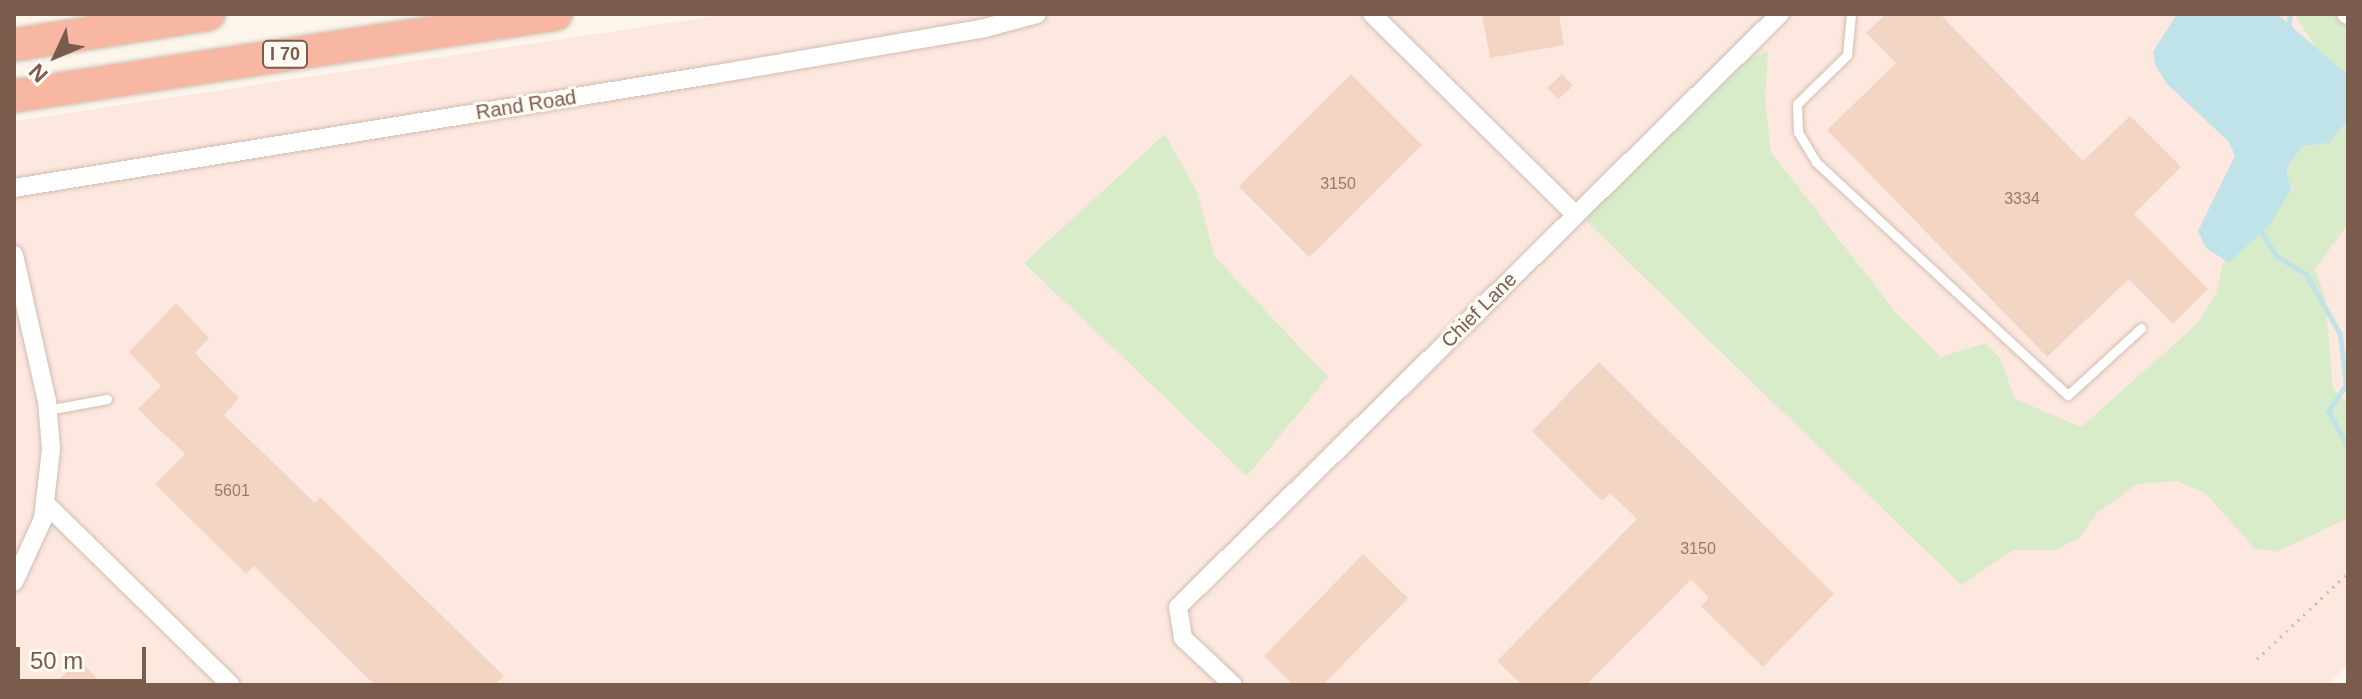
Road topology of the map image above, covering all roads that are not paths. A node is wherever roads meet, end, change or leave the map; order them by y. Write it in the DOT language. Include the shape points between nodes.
graph roads {
  1 [pos="209,14"];
  2 [pos="556,14"];
  3 [pos="1037,14"];
  4 [pos="1372,14"];
  5 [pos="1780,14"];
  6 [pos="1851,14"];
  7 [pos="14,45"];
  8 [pos="14,96"];
  9 [pos="14,188"];
  10 [pos="1576,215"];
  11 [pos="14,255"];
  12 [pos="2141,328"];
  13 [pos="107,399"];
  14 [pos="47,410"];
  15 [pos="47,505"];
  16 [pos="22,552"];
  17 [pos="14,582"];
  18 [pos="231,685"];
  19 [pos="1233,685"];
  1 -- 7 [label="highway"];
  2 -- 8 [label="highway, I 70"];
  3 -- 9 [label="street, Rand Road" via="831,55"];
  4 -- 10 [label="street"];
  5 -- 10 [label="street, Chief Lane"];
  6 -- 12 [label="lane" via="1847,55 1797,104 1798,132 1816,162 2068,395"];
  10 -- 19 [label="street, Chief Lane" via="1178,607 1183,638"];
  11 -- 14 [label="street"];
  13 -- 14 [label="lane"];
  14 -- 15 [label="street"];
  15 -- 16 [label="street"];
  15 -- 18 [label="street"];
  16 -- 17 [label="street"];
}
